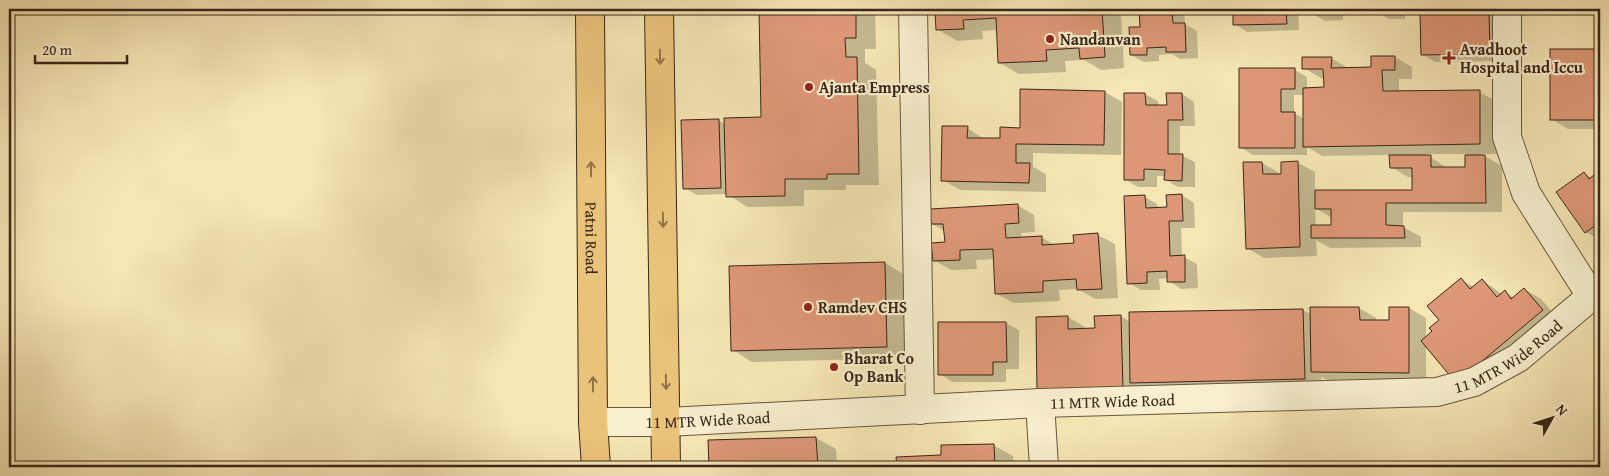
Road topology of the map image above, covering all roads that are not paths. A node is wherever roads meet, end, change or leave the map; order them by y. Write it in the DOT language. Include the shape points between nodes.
graph roads {
  1 [pos="590,9"];
  2 [pos="659,9"];
  3 [pos="913,9"];
  4 [pos="1507,9"];
  5 [pos="1596,292"];
  6 [pos="1040,403"];
  7 [pos="920,410"];
  8 [pos="594,422"];
  9 [pos="667,422"];
  10 [pos="596,467"];
  11 [pos="666,467"];
  12 [pos="1044,467"];
  8 -- 1 [label="main road, Patni Road, one-way"];
  2 -- 9 [label="main road, one-way"];
  3 -- 7 [label="street"];
  4 -- 5 [label="street" via="1507,137 1526,193"];
  5 -- 6 [label="street, 11 MTR Wide Road" via="1518,358 1474,382 1437,392"];
  6 -- 7 [label="street, 11 MTR Wide Road"];
  6 -- 12 [label="street"];
  7 -- 9 [label="street, 11 MTR Wide Road"];
  8 -- 9 [label="street, 11 MTR Wide Road"];
  8 -- 10 [label="main road, Patni Road"];
  9 -- 11 [label="main road"];
}
